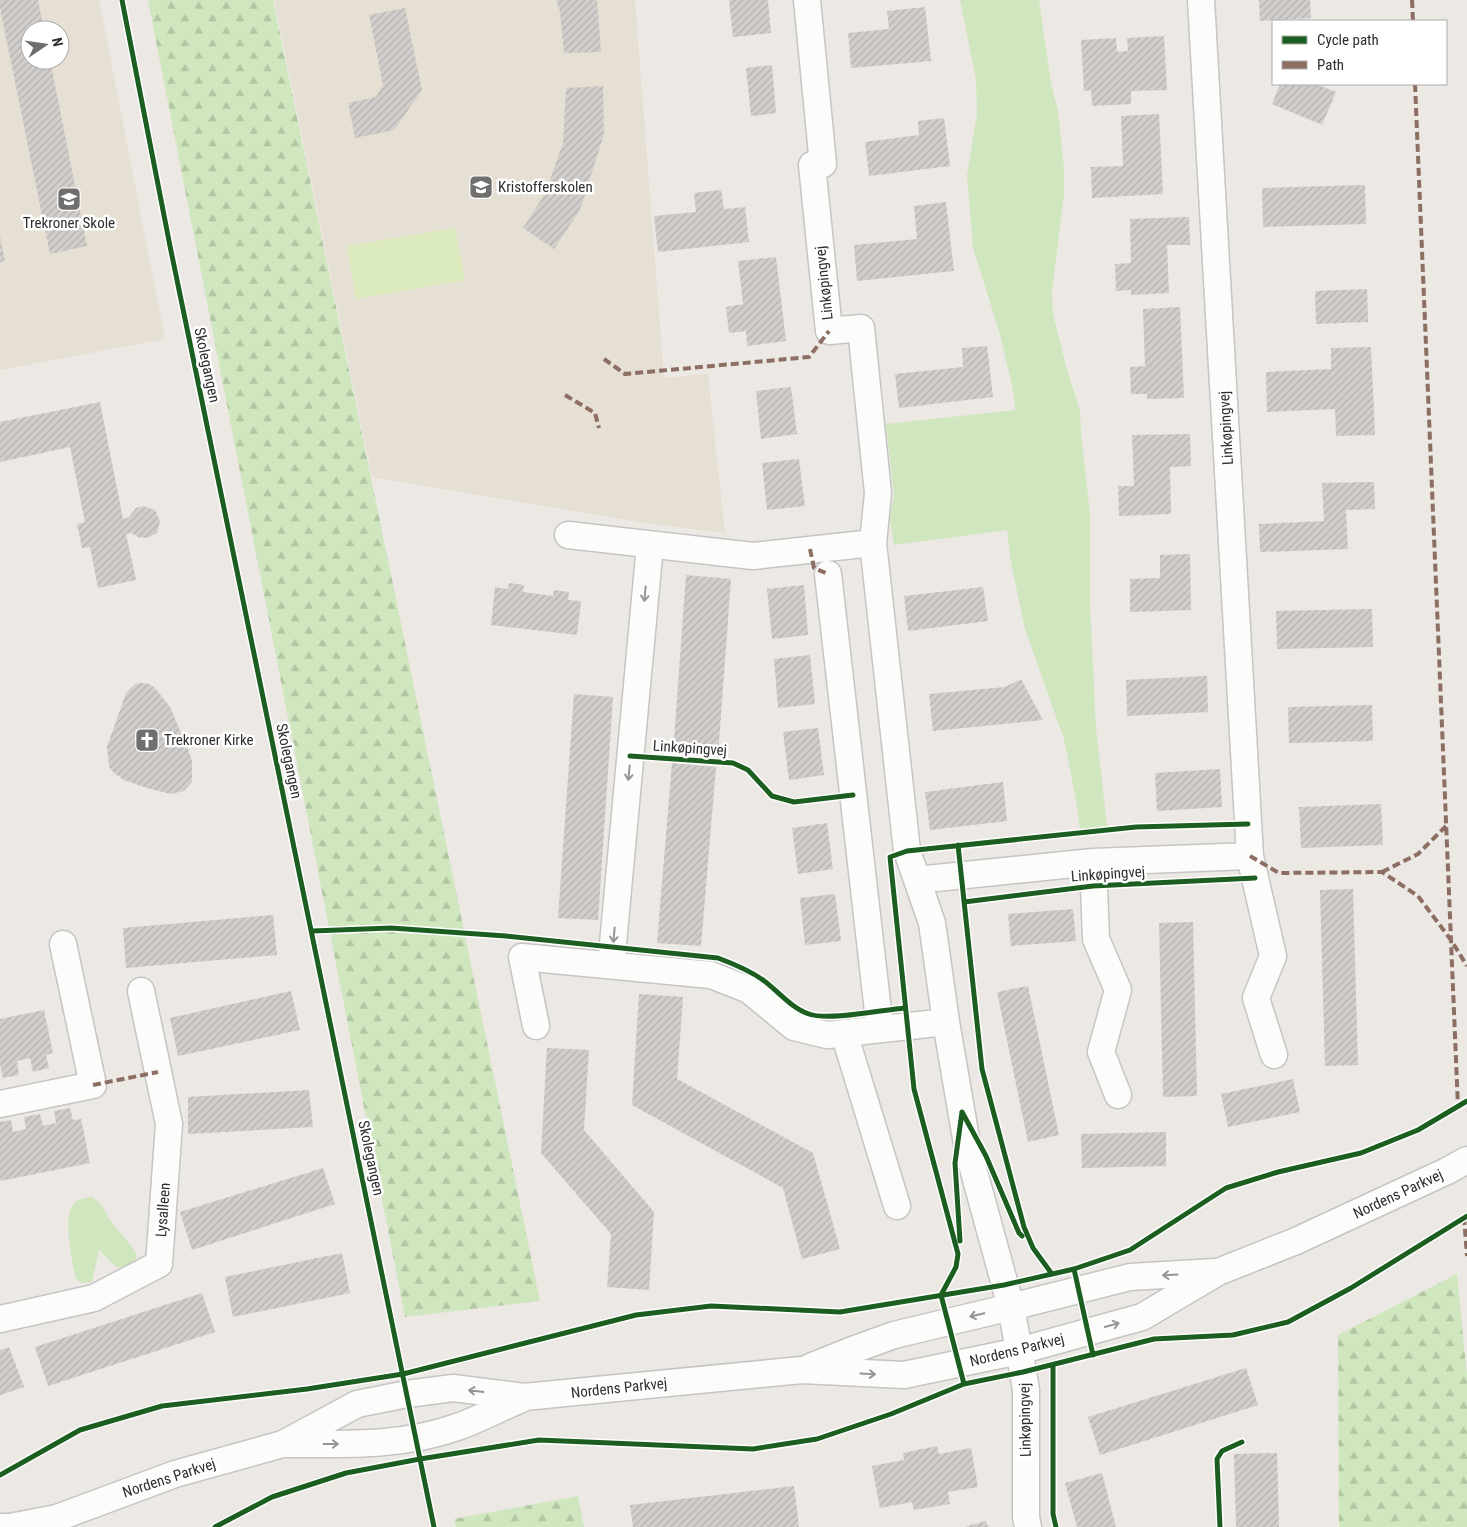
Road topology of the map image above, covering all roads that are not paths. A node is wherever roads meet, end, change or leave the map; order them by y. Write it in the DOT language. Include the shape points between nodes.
graph roads {
  1 [pos="807,0"];
  2 [pos="1201,0"];
  3 [pos="568,535"];
  4 [pos="873,543"];
  5 [pos="650,545"];
  6 [pos="828,574"];
  7 [pos="1250,856"];
  8 [pos="1093,862"];
  9 [pos="917,880"];
  10 [pos="63,944"];
  11 [pos="611,965"];
  12 [pos="141,991"];
  13 [pos="946,1022"];
  14 [pos="536,1026"];
  15 [pos="880,1029"];
  16 [pos="844,1033"];
  17 [pos="1274,1055"];
  18 [pos="1118,1095"];
  19 [pos="0,1104"];
  20 [pos="1467,1160"];
  21 [pos="897,1206"];
  22 [pos="1218,1272"];
  23 [pos="1011,1308"];
  24 [pos="0,1320"];
  25 [pos="1020,1351"];
  26 [pos="802,1370"];
  27 [pos="524,1397"];
  28 [pos="282,1444"];
  29 [pos="50,1522"];
  30 [pos="0,1527"];
  31 [pos="1028,1527"];
  1 -- 4 [label="street, Linkøpingvej" via="823,164 812,165 829,331 861,328 878,493"];
  2 -- 7 [label="street, Linkøpingvej"];
  3 -- 5 [label="street"];
  4 -- 5 [label="street" via="753,556"];
  4 -- 9 [label="street, Linkøpingvej" via="907,851"];
  5 -- 11 [label="street, Linkøpingvej, one-way"];
  6 -- 15 [label="street"];
  7 -- 8 [label="street, Linkøpingvej"];
  7 -- 17 [label="street, Linkøpingvej" via="1273,956 1256,998"];
  8 -- 9 [label="street, Linkøpingvej"];
  8 -- 18 [label="street, Linkøpingvej" via="1096,939 1118,990 1101,1052"];
  9 -- 13 [label="street, Linkøpingvej" via="932,923"];
  10 -- 19 [label="street" via="94,1085"];
  11 -- 14 [label="street" via="522,957"];
  11 -- 16 [label="street" via="711,975 749,990 794,1027 827,1035"];
  12 -- 24 [label="street, Lysalleen" via="169,1124 159,1264 94,1298"];
  13 -- 15 [label="street"];
  13 -- 23 [label="street, Linkøpingvej" via="968,1150"];
  15 -- 16 [label="street"];
  16 -- 21 [label="street"];
  20 -- 22 [label="street, Nordens Parkvej" via="1296,1241"];
  22 -- 23 [label="street, Nordens Parkvej, one-way" via="1130,1277"];
  25 -- 22 [label="street, Nordens Parkvej, one-way" via="1142,1317"];
  23 -- 25 [label="street, Linkøpingvej"];
  23 -- 26 [label="street, Nordens Parkvej, one-way" via="894,1334"];
  26 -- 25 [label="street, Nordens Parkvej, one-way" via="904,1375"];
  25 -- 31 [label="street, Linkøpingvej" via="1026,1390"];
  26 -- 27 [label="street, Nordens Parkvej"];
  28 -- 27 [label="street, Nordens Parkvej, one-way" via="368,1444 416,1438 457,1427"];
  27 -- 28 [label="street, Nordens Parkvej, one-way" via="453,1388 407,1394 357,1404"];
  28 -- 29 [label="street, Nordens Parkvej" via="176,1474"];
  29 -- 30 [label="street, Nordens Parkvej"];
}
